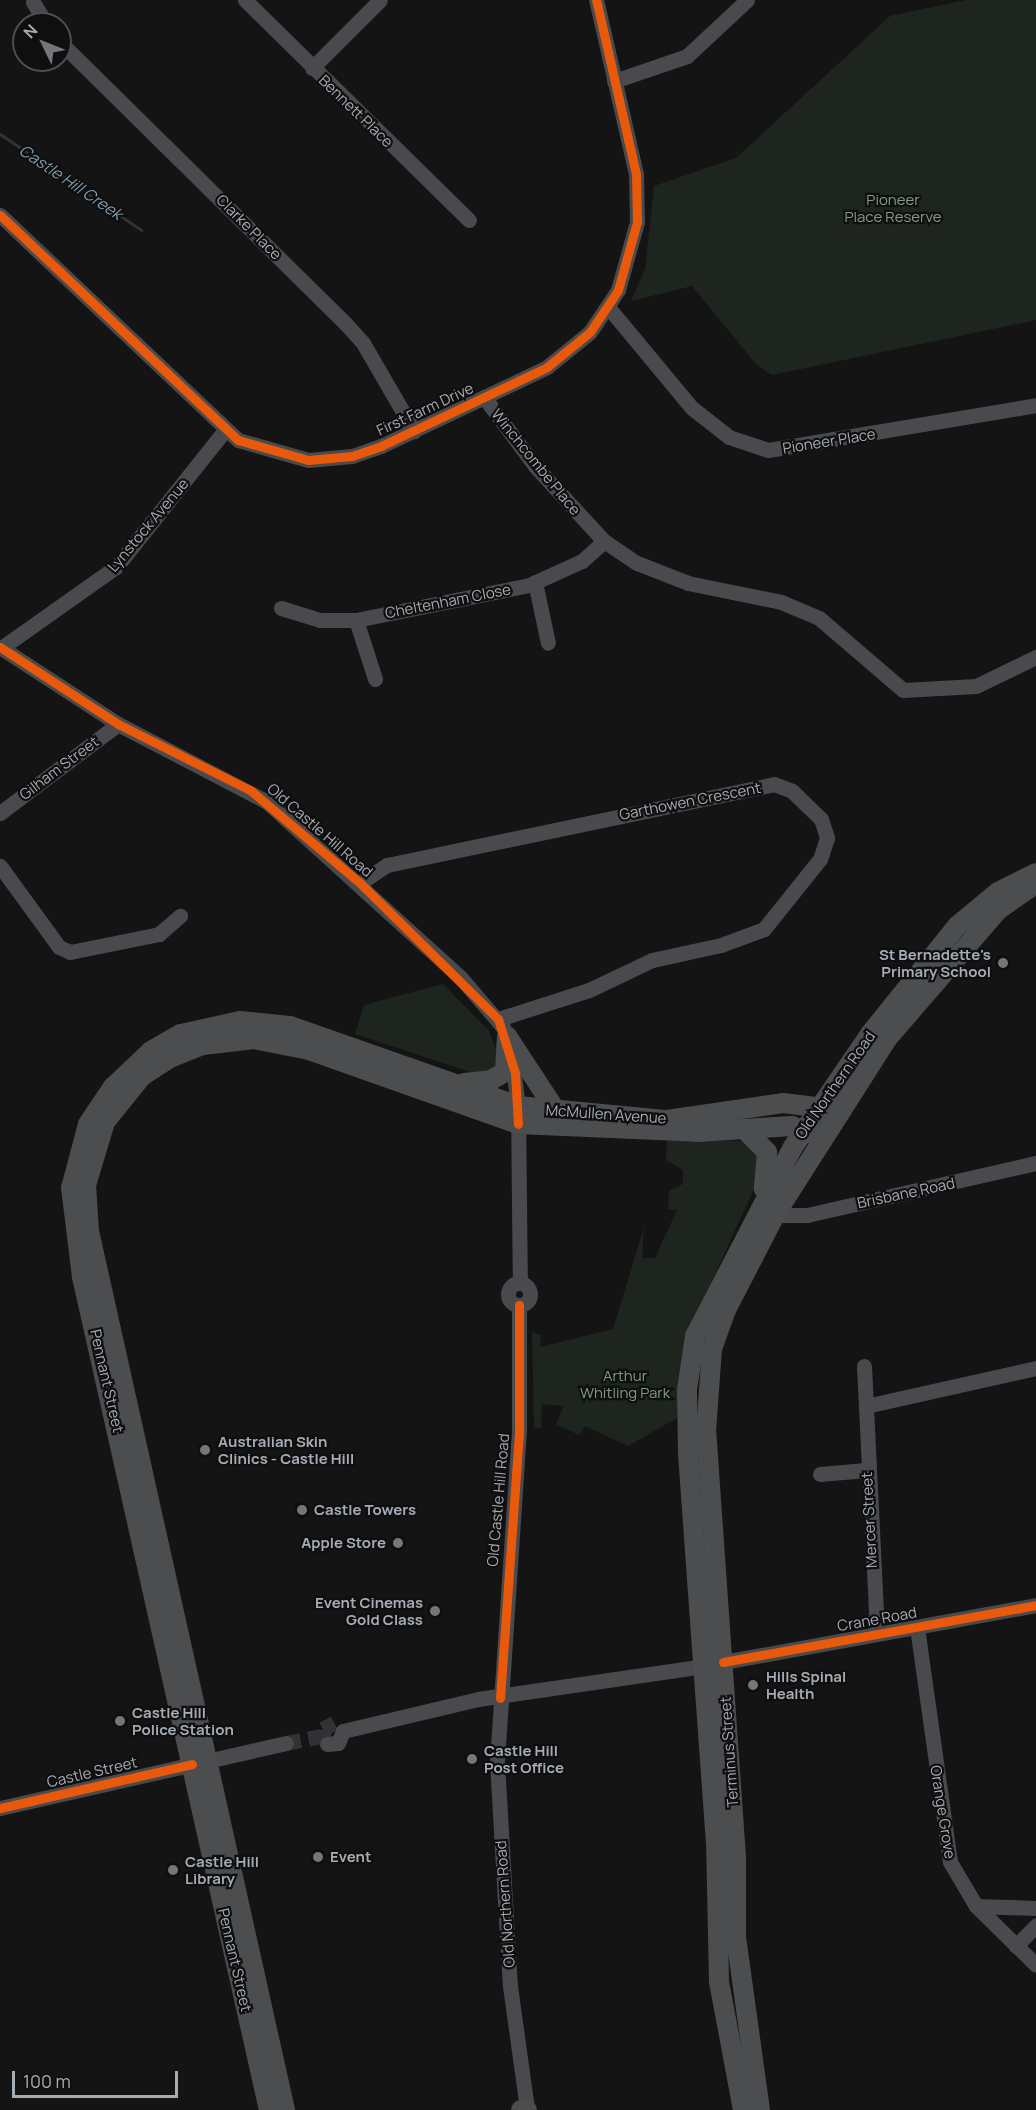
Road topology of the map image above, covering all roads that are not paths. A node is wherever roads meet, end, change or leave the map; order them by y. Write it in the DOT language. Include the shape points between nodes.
graph roads {
  1 [pos="245,0"];
  2 [pos="380,0"];
  3 [pos="596,0"];
  4 [pos="747,0"];
  5 [pos="33,2"];
  6 [pos="38,12"];
  7 [pos="72,54"];
  8 [pos="312,68"];
  9 [pos="614,81"];
  10 [pos="0,215"];
  11 [pos="469,220"];
  12 [pos="608,307"];
  13 [pos="484,397"];
  14 [pos="1036,405"];
  15 [pos="224,431"];
  16 [pos="414,431"];
  17 [pos="604,541"];
  18 [pos="535,582"];
  19 [pos="281,608"];
  20 [pos="356,620"];
  21 [pos="548,643"];
  22 [pos="0,648"];
  23 [pos="1036,657"];
  24 [pos="375,679"];
  25 [pos="118,723"];
  26 [pos="0,813"];
  27 [pos="0,866"];
  28 [pos="1036,873"];
  29 [pos="360,883"];
  30 [pos="1036,883"];
  31 [pos="180,916"];
  32 [pos="502,1027"];
  33 [pos="455,1083"];
  34 [pos="556,1111"];
  35 [pos="825,1112"];
  36 [pos="518,1115"];
  37 [pos="744,1129"];
  38 [pos="813,1132"];
  39 [pos="1036,1163"];
  40 [pos="767,1214"];
  41 [pos="864,1366"];
  42 [pos="1036,1368"];
  43 [pos="707,1392"];
  44 [pos="866,1406"];
  45 [pos="687,1417"];
  46 [pos="698,1453"];
  47 [pos="866,1470"];
  48 [pos="820,1474"];
  49 [pos="1036,1605"];
  50 [pos="917,1627"];
  51 [pos="877,1634"];
  52 [pos="713,1664"];
  53 [pos="500,1698"];
  54 [pos="286,1743"];
  55 [pos="327,1744"];
  56 [pos="200,1762"];
  57 [pos="0,1808"];
  58 [pos="976,1906"];
  59 [pos="1036,1908"];
  60 [pos="1036,1925"];
  61 [pos="1016,1946"];
  62 [pos="1036,1965"];
  63 [pos="750,2052"];
  64 [pos="731,2055"];
  65 [pos="267,2104"];
  66 [pos="285,2110"];
  67 [pos="525,2110"];
  68 [pos="743,2110"];
  69 [pos="760,2110"];
  1 -- 8 [label="street, Bennett Place"];
  2 -- 8 [label="street"];
  3 -- 9 [label="street, First Farm Drive"];
  4 -- 9 [label="street" via="687,56"];
  5 -- 6 [label="street"];
  7 -- 16 [label="street, Clarke Place" via="345,323 363,343"];
  8 -- 11 [label="street, Bennett Place"];
  9 -- 12 [label="street, First Farm Drive" via="636,174 637,222 630,258"];
  10 -- 15 [label="street, First Farm Drive"];
  12 -- 13 [label="street, First Farm Drive" via="590,332 547,367"];
  12 -- 14 [label="street, Pioneer Place" via="692,408 729,437 768,450"];
  13 -- 16 [label="street, First Farm Drive"];
  13 -- 17 [label="street, Winchcombe Place" via="535,466"];
  15 -- 16 [label="street, First Farm Drive" via="270,453 326,460 352,456"];
  15 -- 22 [label="street, Lynstock Avenue" via="116,567"];
  17 -- 18 [label="street, Cheltenham Close" via="582,561"];
  17 -- 23 [label="street, Winchcombe Place" via="637,563 688,583 781,602 819,618 903,690 976,686"];
  18 -- 20 [label="street, Cheltenham Close"];
  18 -- 21 [label="street"];
  19 -- 20 [label="street, Cheltenham Close" via="320,620"];
  20 -- 24 [label="street"];
  22 -- 25 [label="street, Old Castle Hill Road"];
  25 -- 26 [label="street, Gilham Street"];
  25 -- 29 [label="street, Old Castle Hill Road" via="250,790"];
  27 -- 31 [label="street" via="59,947 70,952 159,934"];
  28 -- 35 [label="main road, Old Northern Road" via="998,892 957,926"];
  29 -- 32 [label="street, Old Castle Hill Road"];
  29 -- 32 [label="street, Garthowen Crescent" via="387,865 774,784 792,790 821,819 826,838 820,860 764,928 721,945 652,960"];
  30 -- 35 [label="main road, Old Northern Road" via="998,910"];
  32 -- 33 [label="main road" via="505,1072 491,1080"];
  32 -- 34 [label="main road"];
  32 -- 36 [label="street"];
  33 -- 36 [label="main road, Pennant Street"];
  33 -- 56 [label="main road, Pennant Street" via="290,1026 240,1021 181,1034 151,1051 113,1087 88,1124 71,1188 72,1222"];
  34 -- 35 [label="main road, McMullen Avenue" via="667,1120 783,1102"];
  34 -- 36 [label="main road, McMullen Avenue"];
  35 -- 38 [label="main road, Old Northern Road"];
  36 -- 37 [label="main road, McMullen Avenue"];
  36 -- 53 [label="street, Old Castle Hill Road" via="520,1283 530,1293 519,1305 519,1430"];
  36 -- 56 [label="main road, Pennant Street" via="309,1050 254,1039 203,1045 170,1058 142,1076 105,1122 86,1185 89,1231"];
  37 -- 38 [label="main road, McMullen Avenue"];
  37 -- 40 [label="main road" via="767,1152"];
  38 -- 40 [label="main road, Old Northern Road"];
  39 -- 40 [label="street, Brisbane Road" via="807,1215"];
  40 -- 43 [label="main road, Old Northern Road" via="716,1335"];
  40 -- 45 [label="main road, Old Northern Road" via="695,1336"];
  41 -- 44 [label="street, Mercer Street"];
  42 -- 44 [label="street"];
  43 -- 46 [label="main road, Terminus Street"];
  44 -- 47 [label="street, Mercer Street"];
  45 -- 46 [label="main road, Terminus Street"];
  46 -- 52 [label="main road, Terminus Street"];
  47 -- 48 [label="street"];
  47 -- 51 [label="street, Mercer Street"];
  49 -- 50 [label="street, Crane Road"];
  50 -- 51 [label="street, Crane Road"];
  50 -- 58 [label="street, Orange Grove" via="950,1862"];
  51 -- 52 [label="street, Crane Road"];
  52 -- 53 [label="street, Crane Road"];
  52 -- 63 [label="main road, Terminus Street" via="738,1964"];
  52 -- 64 [label="main road, Terminus Street" via="719,1982"];
  53 -- 55 [label="street" via="338,1727 338,1743"];
  53 -- 67 [label="street, Old Northern Road" via="502,1885"];
  54 -- 56 [label="street, Castle Street"];
  56 -- 57 [label="street, Castle Street"];
  56 -- 65 [label="main road, Pennant Street"];
  56 -- 66 [label="main road, Pennant Street"];
  58 -- 59 [label="street"];
  58 -- 61 [label="street, Orange Grove"];
  60 -- 61 [label="street"];
  61 -- 62 [label="street, Orange Grove"];
  63 -- 64 [label="main road"];
  63 -- 69 [label="main road, Terminus Street"];
  64 -- 68 [label="main road, Terminus Street"];
}
